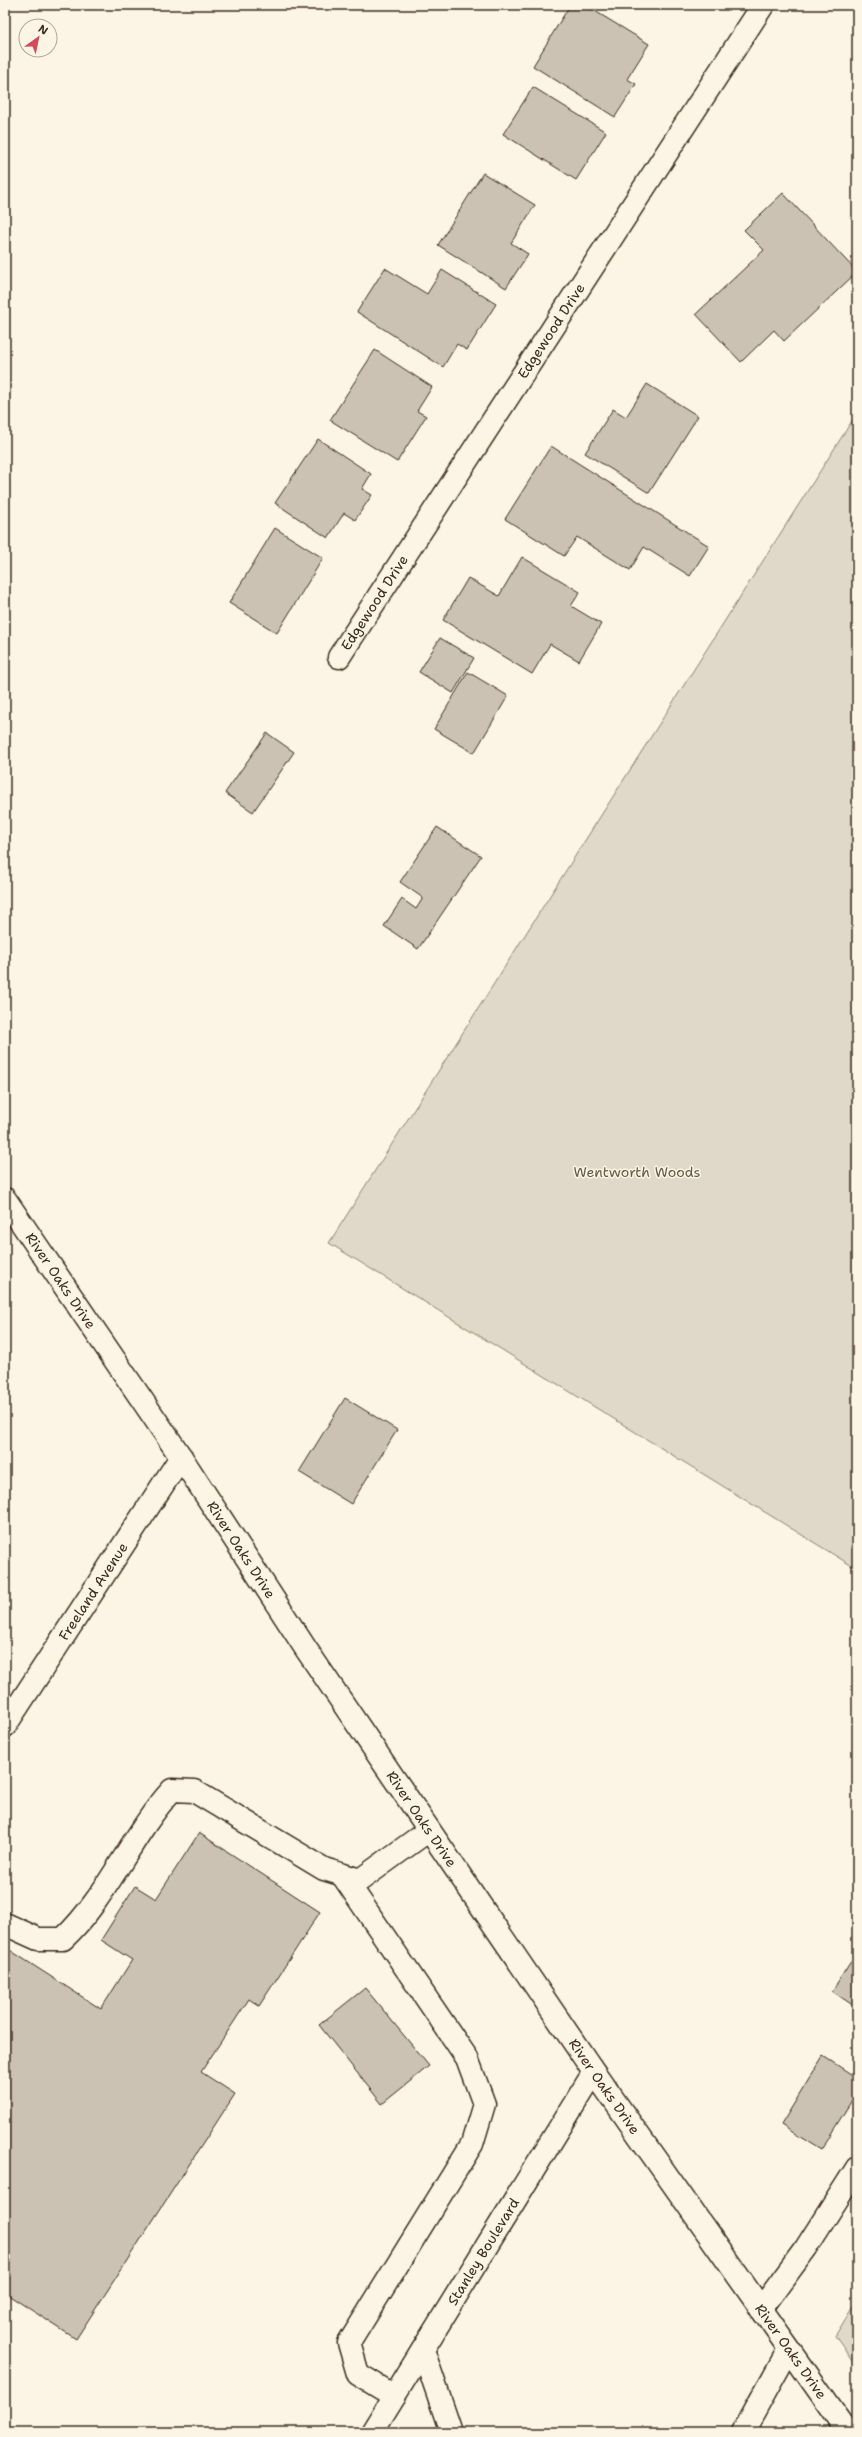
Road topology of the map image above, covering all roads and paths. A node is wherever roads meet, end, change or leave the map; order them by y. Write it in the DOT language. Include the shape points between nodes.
graph roads {
  1 [pos="763,5"];
  2 [pos="339,657"];
  3 [pos="5,1199"];
  4 [pos="180,1457"];
  5 [pos="5,1726"];
  6 [pos="430,1830"];
  7 [pos="343,1876"];
  8 [pos="5,1924"];
  9 [pos="594,2072"];
  10 [pos="857,2168"];
  11 [pos="760,2309"];
  12 [pos="789,2349"];
  13 [pos="423,2350"];
  14 [pos="394,2396"];
  15 [pos="372,2432"];
  16 [pos="451,2432"];
  17 [pos="743,2432"];
  18 [pos="848,2432"];
  1 -- 2 [label="street, Edgewood Drive"];
  3 -- 4 [label="street, River Oaks Drive"];
  4 -- 5 [label="street, Freeland Avenue"];
  4 -- 6 [label="street, River Oaks Drive" via="306,1649"];
  6 -- 7 [label="street" via="360,1880"];
  6 -- 9 [label="street, River Oaks Drive"];
  7 -- 8 [label="street" via="324,1868 194,1791 172,1790 154,1809 82,1921 63,1939 38,1939"];
  7 -- 14 [label="street" via="467,2058 484,2104 472,2144 349,2343 358,2374"];
  9 -- 11 [label="street, River Oaks Drive"];
  9 -- 13 [label="street, Stanley Boulevard"];
  10 -- 11 [label="street" via="806,2248"];
  11 -- 12 [label="street, River Oaks Drive"];
  12 -- 17 [label="street"];
  12 -- 18 [label="street, River Oaks Drive"];
  13 -- 14 [label="street, Stanley Boulevard"];
  13 -- 16 [label="street"];
  14 -- 15 [label="street, Stanley Boulevard"];
}
